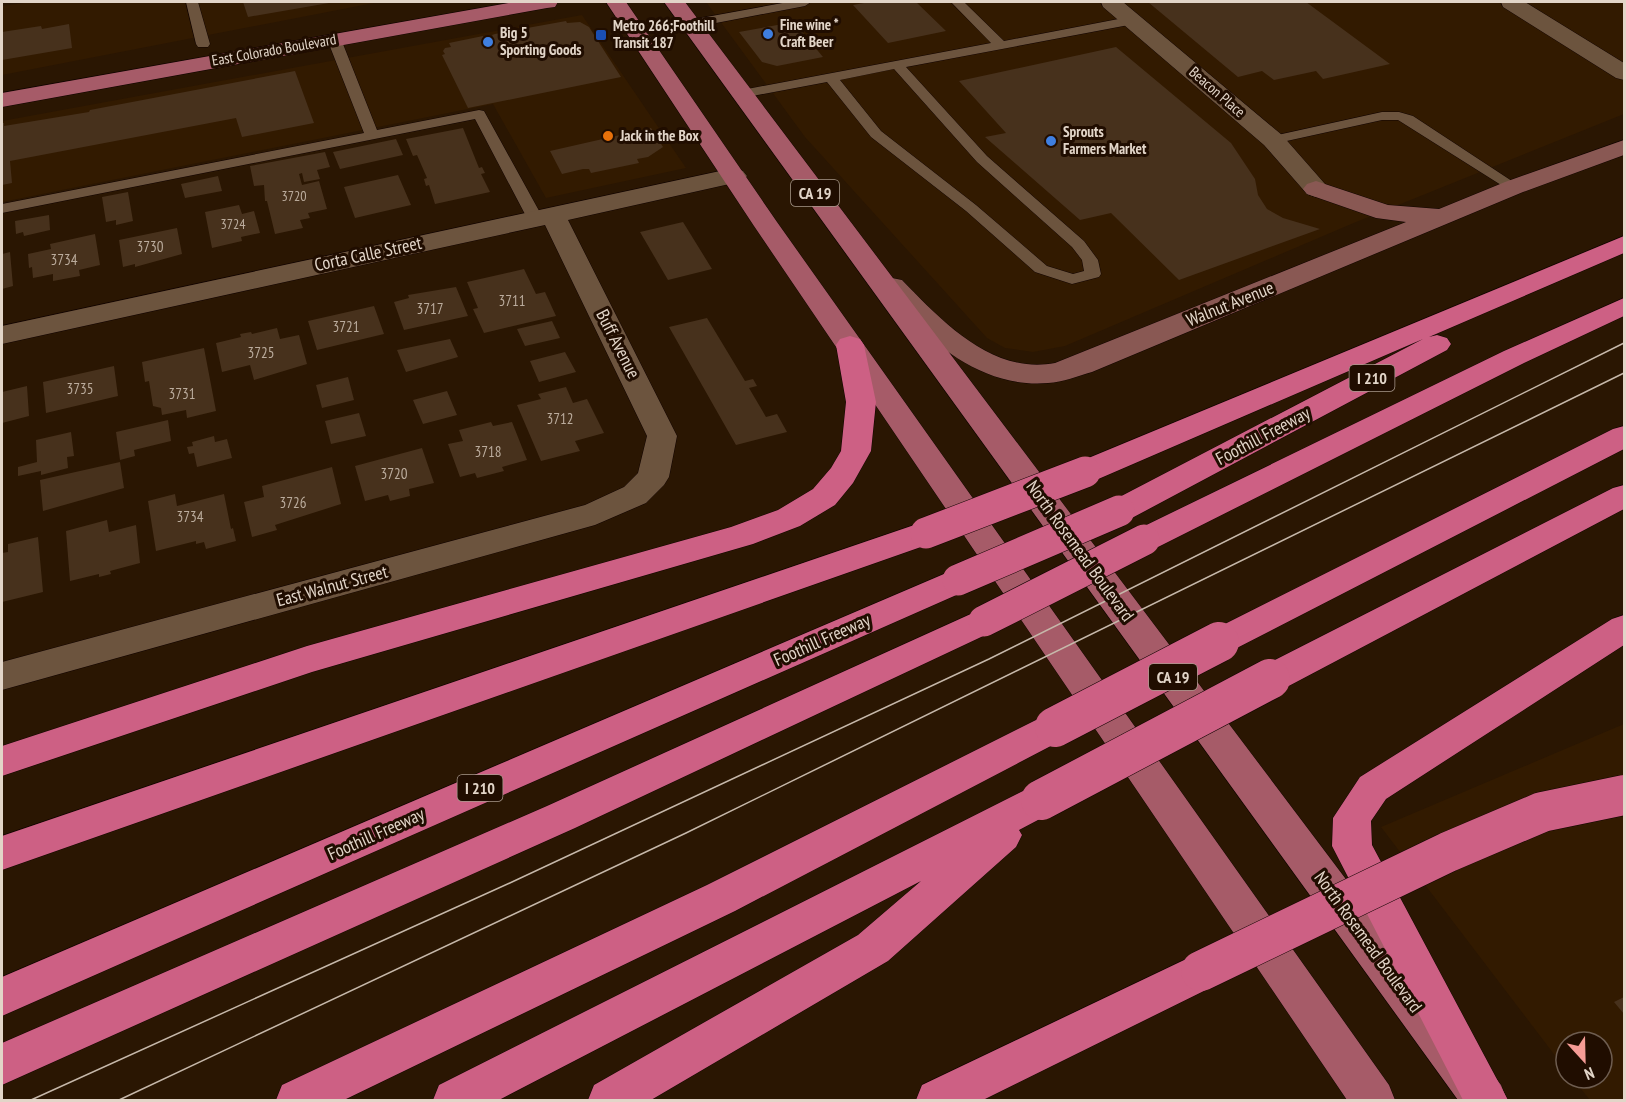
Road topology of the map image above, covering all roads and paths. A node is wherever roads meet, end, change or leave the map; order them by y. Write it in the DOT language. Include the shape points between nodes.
graph roads {
  1 [pos="192,2"];
  2 [pos="440,2"];
  3 [pos="547,2"];
  4 [pos="616,2"];
  5 [pos="674,2"];
  6 [pos="805,2"];
  7 [pos="957,2"];
  8 [pos="1111,2"];
  9 [pos="1511,2"];
  10 [pos="1134,20"];
  11 [pos="690,24"];
  12 [pos="334,39"];
  13 [pos="203,44"];
  14 [pos="1000,44"];
  15 [pos="897,65"];
  16 [pos="1624,74"];
  17 [pos="832,78"];
  18 [pos="2,80"];
  19 [pos="742,94"];
  20 [pos="2,100"];
  21 [pos="372,135"];
  22 [pos="1273,141"];
  23 [pos="1624,147"];
  24 [pos="734,176"];
  25 [pos="1514,187"];
  26 [pos="1316,189"];
  27 [pos="2,209"];
  28 [pos="544,216"];
  29 [pos="1445,216"];
  30 [pos="1624,245"];
  31 [pos="861,254"];
  32 [pos="1624,306"];
  33 [pos="2,335"];
  34 [pos="850,345"];
  35 [pos="1624,436"];
  36 [pos="653,477"];
  37 [pos="1624,496"];
  38 [pos="1624,628"];
  39 [pos="2,676"];
  40 [pos="2,761"];
  41 [pos="1624,795"];
  42 [pos="1041,800"];
  43 [pos="2,853"];
  44 [pos="2,997"];
  45 [pos="2,1064"];
  46 [pos="298,1101"];
  47 [pos="455,1101"];
  48 [pos="610,1101"];
  49 [pos="938,1101"];
  50 [pos="1373,1101"];
  51 [pos="1486,1101"];
  1 -- 13 [label="lane"];
  2 -- 13 [label="main road, East Colorado Boulevard"];
  3 -- 12 [label="main road, East Colorado Boulevard"];
  4 -- 24 [label="main road"];
  5 -- 11 [label="main road, North Rosemead Boulevard / CA 19"];
  6 -- 11 [label="lane"];
  7 -- 14 [label="lane"];
  8 -- 10 [label="street, Beacon Place"];
  9 -- 16 [label="street"];
  10 -- 14 [label="lane"];
  10 -- 22 [label="street, Beacon Place"];
  11 -- 19 [label="main road, North Rosemead Boulevard / CA 19"];
  12 -- 20 [label="main road, East Colorado Boulevard"];
  12 -- 21 [label="lane"];
  13 -- 18 [label="main road, East Colorado Boulevard"];
  14 -- 15 [label="lane"];
  15 -- 17 [label="lane"];
  15 -- 17 [label="lane" via="982,159 1078,244 1090,260 1093,274 1072,279 1041,269 876,134"];
  17 -- 19 [label="lane"];
  19 -- 31 [label="main road, North Rosemead Boulevard / CA 19"];
  21 -- 27 [label="lane"];
  21 -- 28 [label="lane" via="479,114"];
  22 -- 25 [label="lane" via="1382,116 1399,116"];
  22 -- 26 [label="street, Beacon Place"];
  23 -- 25 [label="main road, Walnut Avenue"];
  24 -- 28 [label="street, Corta Calle Street"];
  24 -- 34 [label="main road"];
  25 -- 29 [label="main road, Walnut Avenue"];
  26 -- 29 [label="main road" via="1385,213"];
  28 -- 33 [label="street, Corta Calle Street"];
  28 -- 36 [label="street, Buff Avenue" via="654,414 662,436"];
  29 -- 31 [label="main road, Walnut Avenue" via="1082,364 1047,374 1004,370 951,342"];
  30 -- 43 [label="highway, bridge" via="1085,471 926,533"];
  30 -- 44 [label="highway, Foothill Freeway / I 210, bridge" via="1119,511"];
  31 -- 51 [label="main road, North Rosemead Boulevard / CA 19"];
  32 -- 45 [label="highway, bridge" via="984,621 561,817"];
  34 -- 40 [label="highway" via="861,402 856,451 824,497 789,518 741,536 307,660"];
  34 -- 50 [label="main road"];
  35 -- 46 [label="highway, bridge" via="721,898"];
  36 -- 39 [label="street, East Walnut Street" via="635,495 595,514"];
  37 -- 42 [label="highway, bridge"];
  38 -- 51 [label="highway" via="1373,788 1352,818 1352,846"];
  41 -- 49 [label="highway, bridge" via="1542,812 1448,852"];
  42 -- 47 [label="highway"];
  42 -- 48 [label="highway" via="873,948"];
}
